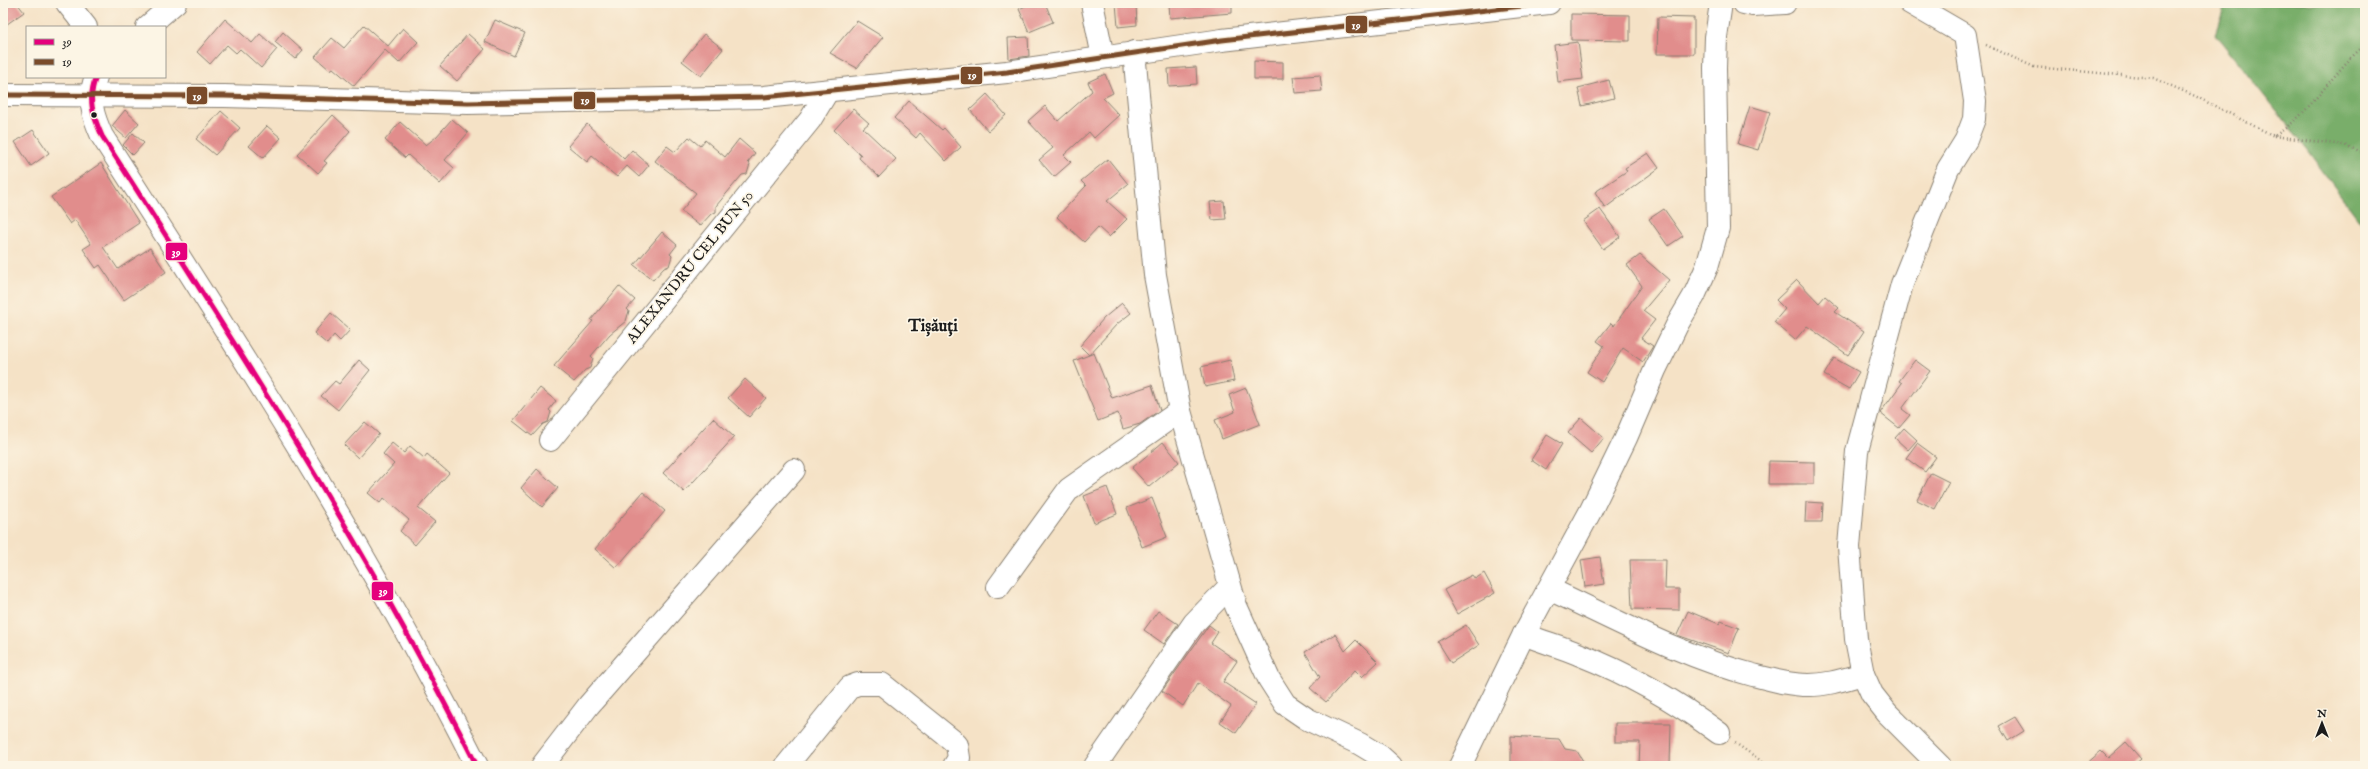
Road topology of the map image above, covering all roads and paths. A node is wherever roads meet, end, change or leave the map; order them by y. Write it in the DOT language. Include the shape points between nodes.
graph roads {
  1 [pos="67,3"];
  2 [pos="175,3"];
  3 [pos="1092,3"];
  4 [pos="1550,3"];
  5 [pos="1721,3"];
  6 [pos="1744,3"];
  7 [pos="1785,3"];
  8 [pos="1910,3"];
  9 [pos="85,26"];
  10 [pos="148,26"];
  11 [pos="1965,35"];
  12 [pos="2365,44"];
  13 [pos="1134,52"];
  14 [pos="1103,56"];
  15 [pos="94,86"];
  16 [pos="826,92"];
  17 [pos="3,95"];
  18 [pos="2274,136"];
  19 [pos="2365,153"];
  20 [pos="1180,411"];
  21 [pos="550,440"];
  22 [pos="794,470"];
  23 [pos="998,587"];
  24 [pos="1229,587"];
  25 [pos="1549,589"];
  26 [pos="1524,634"];
  27 [pos="1862,674"];
  28 [pos="1719,733"];
  29 [pos="472,764"];
  30 [pos="542,766"];
  31 [pos="786,766"];
  32 [pos="954,766"];
  33 [pos="1095,766"];
  34 [pos="1391,766"];
  35 [pos="1460,766"];
  36 [pos="1769,766"];
  37 [pos="1940,766"];
  1 -- 9 [label="street"];
  2 -- 10 [label="street"];
  3 -- 14 [label="street"];
  4 -- 13 [label="street"];
  5 -- 25 [label="street" via="1716,60 1718,228 1707,267 1655,370 1590,512"];
  6 -- 7 [label="street"];
  8 -- 11 [label="street"];
  11 -- 18 [label="path" via="2034,67 2153,78"];
  11 -- 27 [label="street" via="1975,101 1974,119 1966,140 1948,169 1902,284 1857,451 1849,547 1856,639"];
  12 -- 18 [label="path" via="2348,59 2300,117"];
  13 -- 14 [label="street"];
  13 -- 20 [label="street" via="1155,275"];
  14 -- 16 [label="street" via="1007,72"];
  15 -- 16 [label="street" via="224,96 468,103 764,98"];
  15 -- 17 [label="street"];
  15 -- 29 [label="street" via="92,115 102,136 264,390 413,643"];
  16 -- 21 [label="street, ALEXANDRU CEL BUN 50" via="810,120"];
  18 -- 19 [label="path" via="2344,145"];
  20 -- 23 [label="street" via="1070,489"];
  20 -- 24 [label="street"];
  22 -- 30 [label="street" via="589,705"];
  24 -- 33 [label="street" via="1194,623 1108,751"];
  24 -- 34 [label="street" via="1266,673 1285,704 1307,719 1360,744"];
  25 -- 26 [label="street"];
  25 -- 27 [label="street" via="1661,642 1760,677 1790,684 1809,685"];
  26 -- 28 [label="street" via="1578,653 1672,699"];
  26 -- 35 [label="street"];
  27 -- 37 [label="street" via="1872,694 1887,713"];
  28 -- 36 [label="path"];
  31 -- 32 [label="street" via="850,687 865,684 882,684 952,740 957,745 959,758"];
}
